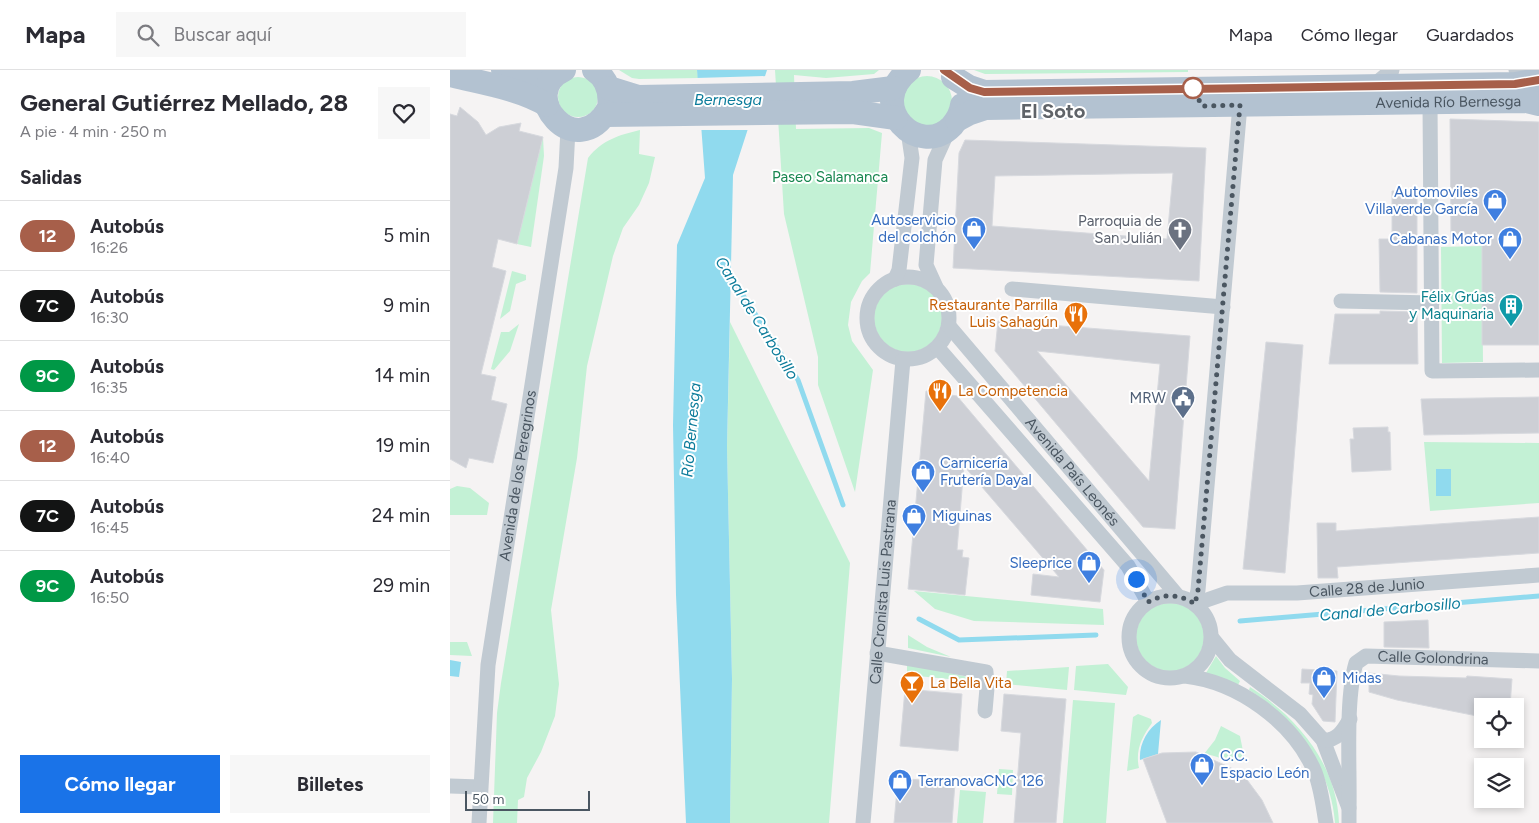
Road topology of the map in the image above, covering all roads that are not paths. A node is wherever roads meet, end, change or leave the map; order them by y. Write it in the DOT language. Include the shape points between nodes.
graph roads {
  1 [pos="503,70"];
  2 [pos="594,70"];
  3 [pos="909,70"];
  4 [pos="1516,70"];
  5 [pos="949,74"];
  6 [pos="1539,74"];
  7 [pos="450,75"];
  8 [pos="557,75"];
  9 [pos="1539,80"];
  10 [pos="1370,86"];
  11 [pos="609,88"];
  12 [pos="893,88"];
  13 [pos="795,103"];
  14 [pos="1430,104"];
  15 [pos="1539,104"];
  16 [pos="547,105"];
  17 [pos="1240,105"];
  18 [pos="646,106"];
  19 [pos="606,115"];
  20 [pos="902,124"];
  21 [pos="953,124"];
  22 [pos="568,128"];
  23 [pos="895,279"];
  24 [pos="936,287"];
  25 [pos="1012,289"];
  26 [pos="1341,301"];
  27 [pos="1432,303"];
  28 [pos="1223,307"];
  29 [pos="949,326"];
  30 [pos="938,348"];
  31 [pos="903,360"];
  32 [pos="1539,370"];
  33 [pos="1539,575"];
  34 [pos="1177,595"];
  35 [pos="1148,602"];
  36 [pos="1195,604"];
  37 [pos="1212,638"];
  38 [pos="877,653"];
  39 [pos="1539,661"];
  40 [pos="1185,676"];
  41 [pos="984,711"];
  42 [pos="1350,720"];
  43 [pos="1323,740"];
  44 [pos="450,786"];
  45 [pos="480,787"];
  46 [pos="1349,815"];
  47 [pos="479,823"];
  48 [pos="863,823"];
  49 [pos="1326,823"];
  1 -- 8 [label="main road"];
  2 -- 11 [label="main road"];
  3 -- 12 [label="main road"];
  4 -- 6 [label="street, Avenida Río Bernesga"];
  5 -- 10 [label="main road" via="970,88 984,92"];
  5 -- 21 [label="main road" via="960,87 962,99 961,110"];
  7 -- 16 [label="main road" via="506,89"];
  8 -- 16 [label="main road" via="545,94"];
  9 -- 10 [label="main road, Avenida Río Bernesga" via="1515,84"];
  10 -- 14 [label="main road, Avenida Río Bernesga"];
  10 -- 17 [label="main road"];
  11 -- 18 [label="main road" via="638,97"];
  11 -- 19 [label="main road"];
  12 -- 13 [label="main road"];
  12 -- 20 [label="main road" via="891,100"];
  13 -- 18 [label="main road"];
  13 -- 20 [label="main road"];
  14 -- 15 [label="main road, Avenida Río Bernesga" via="1526,101"];
  14 -- 27 [label="street"];
  16 -- 22 [label="main road" via="558,124"];
  17 -- 21 [label="main road" via="985,108 970,112"];
  17 -- 28 [label="street"];
  18 -- 19 [label="main road"];
  19 -- 22 [label="main road" via="589,128"];
  20 -- 21 [label="main road" via="929,136 940,134"];
  20 -- 23 [label="street" via="912,158 899,270"];
  21 -- 24 [label="street" via="935,160 926,265"];
  22 -- 45 [label="street, Avenida de los Peregrinos" via="562,198 488,665"];
  23 -- 24 [label="street" via="923,279"];
  23 -- 31 [label="street" via="872,296 867,324 871,338 880,350"];
  24 -- 29 [label="street" via="947,305"];
  25 -- 28 [label="street"];
  26 -- 27 [label="street"];
  27 -- 32 [label="street" via="1432,371"];
  28 -- 36 [label="street"];
  29 -- 30 [label="street"];
  29 -- 34 [label="street, Avenida País Leonés"];
  30 -- 31 [label="street" via="916,360"];
  30 -- 35 [label="street, Avenida País Leonés" via="1128,566"];
  31 -- 38 [label="street, Calle Cronista Luis Pastrana"];
  33 -- 36 [label="street, Calle 28 de Junio" via="1298,593 1227,593"];
  34 -- 35 [label="street" via="1158,597"];
  34 -- 36 [label="street"];
  35 -- 40 [label="street" via="1135,616 1129,631 1134,658 1143,670 1156,675 1170,679"];
  36 -- 37 [label="street" via="1210,625"];
  37 -- 40 [label="street" via="1208,654 1199,667"];
  37 -- 43 [label="street" via="1230,660 1300,714"];
  38 -- 41 [label="street" via="986,672"];
  38 -- 48 [label="street, Calle Cronista Luis Pastrana"];
  39 -- 42 [label="street, Calle Golondrina" via="1366,656 1356,663 1353,672"];
  40 -- 49 [label="street" via="1202,678 1230,689 1280,722 1315,773"];
  42 -- 43 [label="street" via="1342,734 1331,741"];
  42 -- 46 [label="street, Calle Golondrina"];
  43 -- 46 [label="street"];
  44 -- 45 [label="street"];
  45 -- 47 [label="street, Avenida de los Peregrinos"];
}
